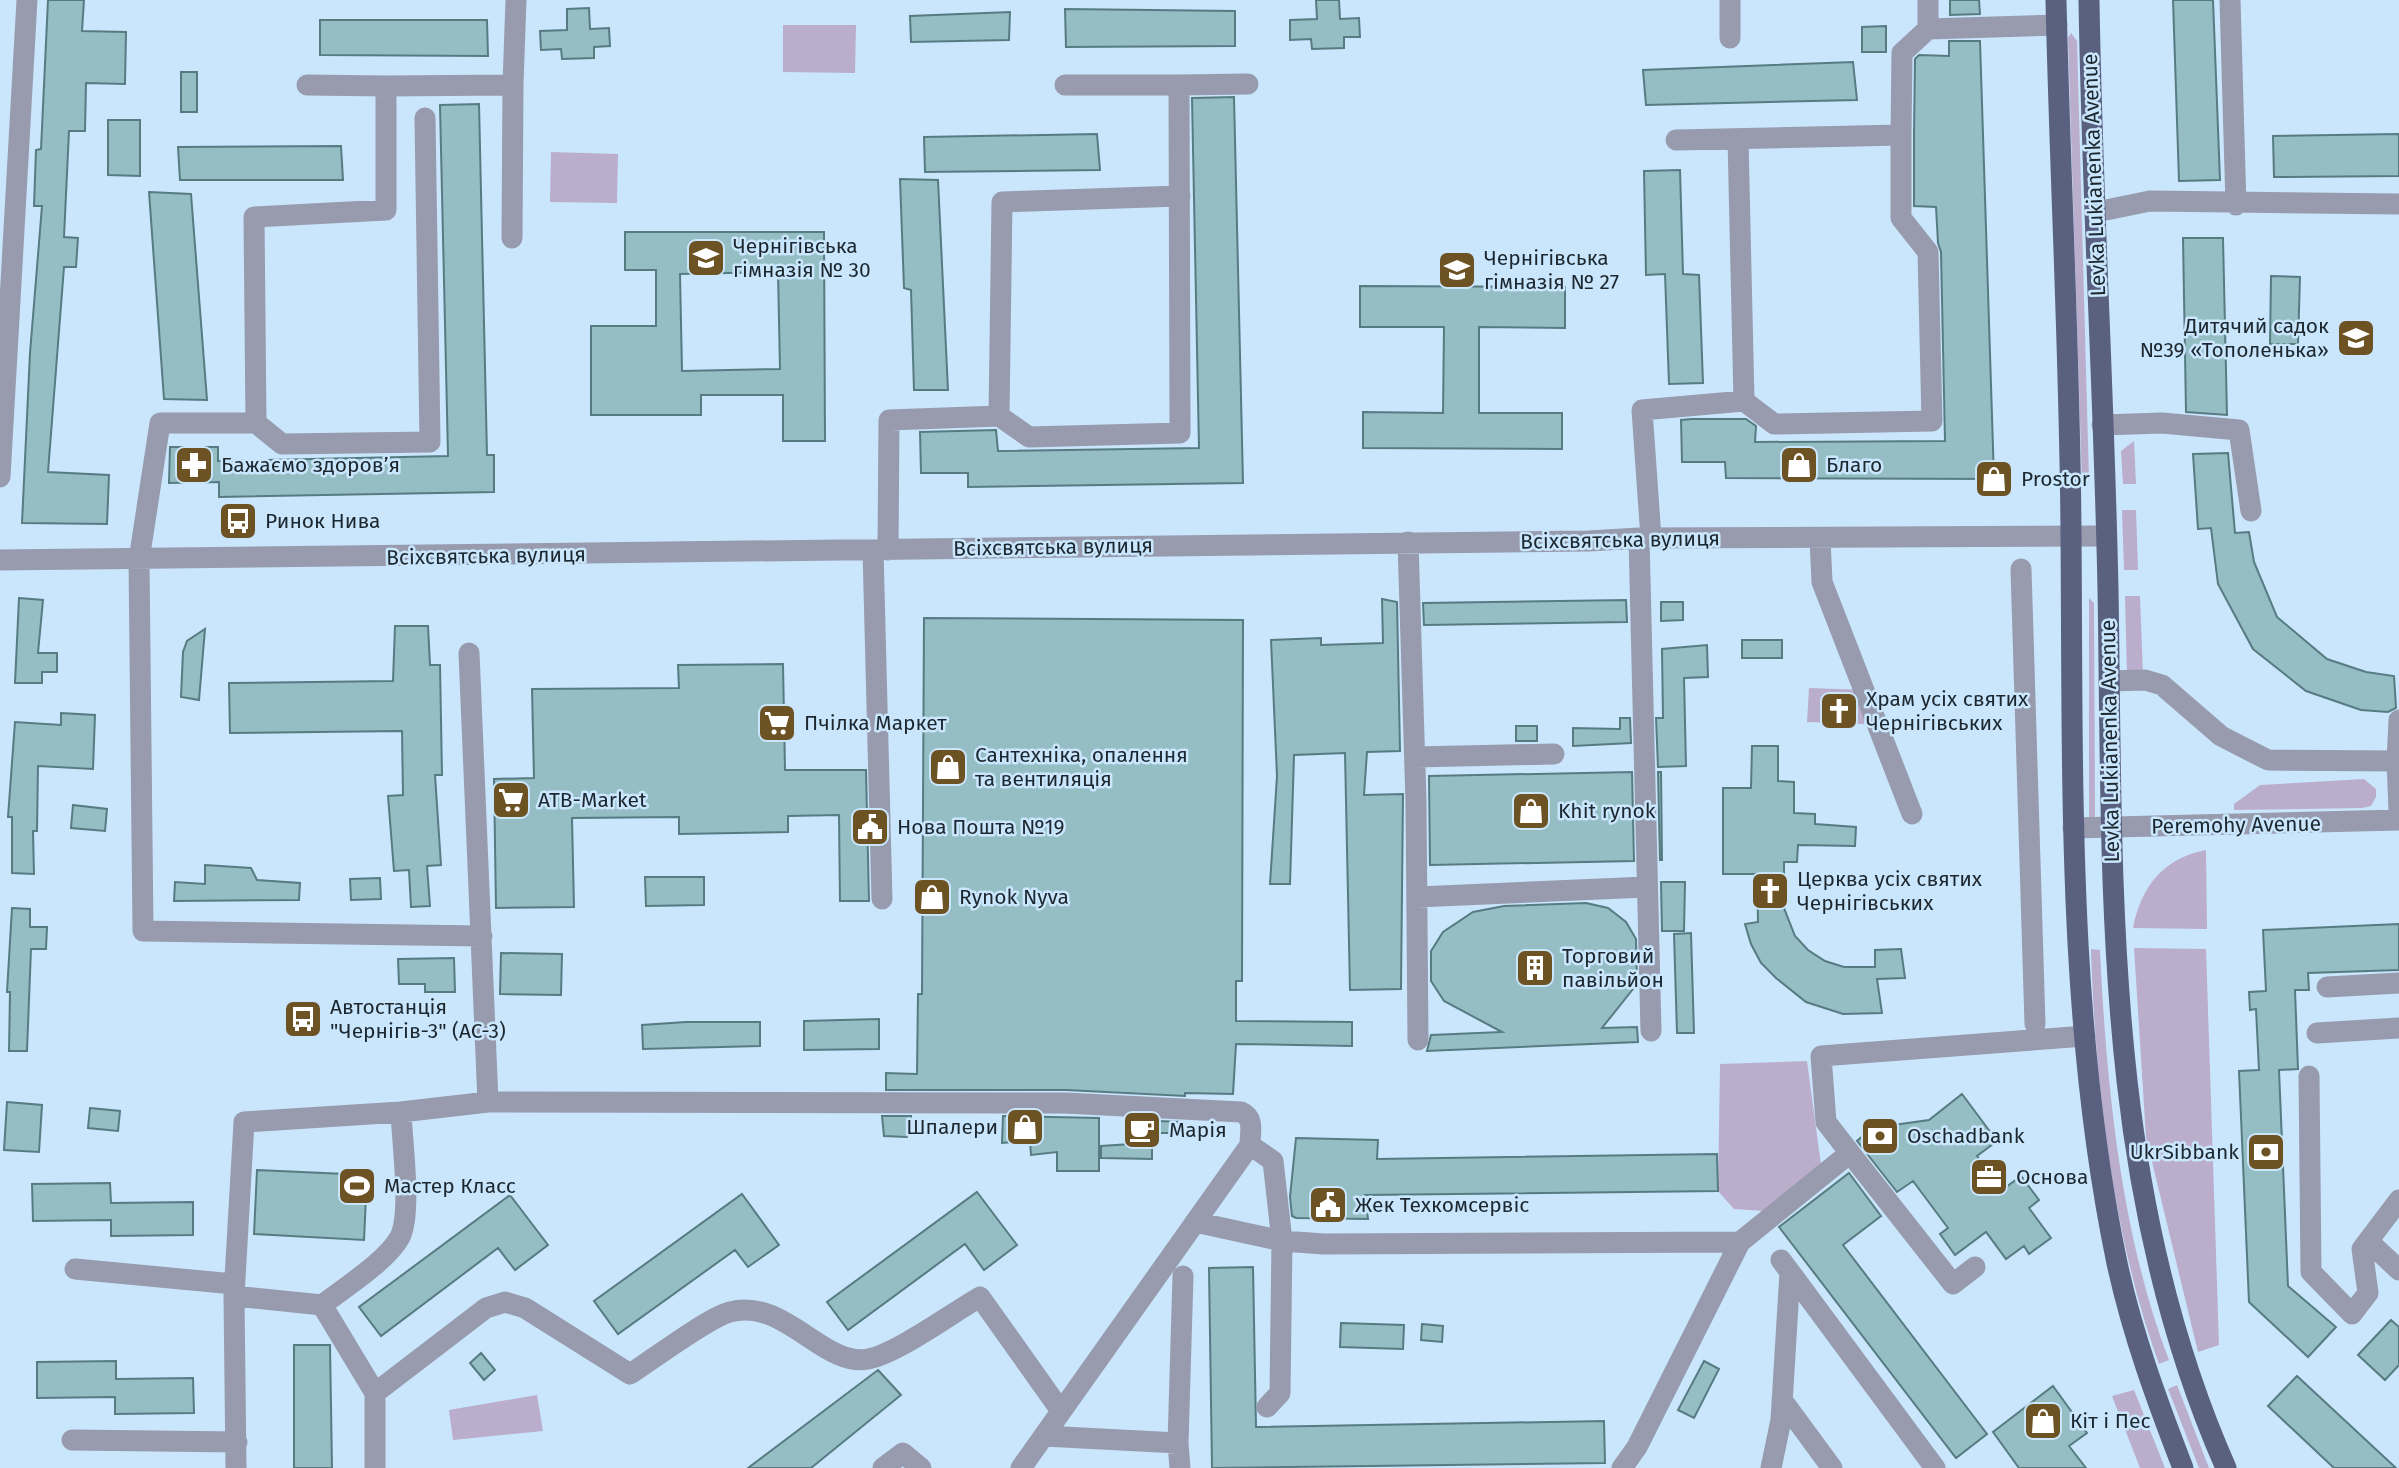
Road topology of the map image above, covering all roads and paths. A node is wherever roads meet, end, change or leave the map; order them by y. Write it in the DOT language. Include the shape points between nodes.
graph roads {
  1 [pos="27,0"];
  2 [pos="516,0"];
  3 [pos="1730,0"];
  4 [pos="1928,0"];
  5 [pos="2056,0"];
  6 [pos="2089,0"];
  7 [pos="2230,0"];
  8 [pos="2057,25"];
  9 [pos="1928,29"];
  10 [pos="1730,38"];
  11 [pos="1248,84"];
  12 [pos="307,85"];
  13 [pos="513,85"];
  14 [pos="1065,85"];
  15 [pos="1179,85"];
  16 [pos="386,86"];
  17 [pos="425,118"];
  18 [pos="1901,135"];
  19 [pos="1738,139"];
  20 [pos="1676,140"];
  21 [pos="1180,196"];
  22 [pos="2399,204"];
  23 [pos="2236,205"];
  24 [pos="2096,212"];
  25 [pos="512,238"];
  26 [pos="1744,401"];
  27 [pos="999,416"];
  28 [pos="256,424"];
  29 [pos="2102,425"];
  30 [pos="0,477"];
  31 [pos="2251,511"];
  32 [pos="2071,535"];
  33 [pos="2105,536"];
  34 [pos="1645,538"];
  35 [pos="1820,539"];
  36 [pos="1408,542"];
  37 [pos="881,550"];
  38 [pos="0,560"];
  39 [pos="139,560"];
  40 [pos="2021,569"];
  41 [pos="468,653"];
  42 [pos="2109,681"];
  43 [pos="2399,720"];
  44 [pos="1554,754"];
  45 [pos="1415,757"];
  46 [pos="2397,761"];
  47 [pos="2399,811"];
  48 [pos="1912,814"];
  49 [pos="2399,820"];
  50 [pos="2111,827"];
  51 [pos="2073,828"];
  52 [pos="1647,887"];
  53 [pos="1417,897"];
  54 [pos="882,899"];
  55 [pos="482,936"];
  56 [pos="2399,983"];
  57 [pos="2327,987"];
  58 [pos="2035,1024"];
  59 [pos="2399,1028"];
  60 [pos="1651,1031"];
  61 [pos="2317,1033"];
  62 [pos="2085,1036"];
  63 [pos="1418,1040"];
  64 [pos="2309,1076"];
  65 [pos="488,1102"];
  66 [pos="401,1112"];
  67 [pos="1250,1145"];
  68 [pos="1850,1153"];
  69 [pos="2399,1200"];
  70 [pos="1195,1222"];
  71 [pos="1282,1241"];
  72 [pos="2368,1241"];
  73 [pos="1740,1242"];
  74 [pos="1975,1267"];
  75 [pos="75,1269"];
  76 [pos="2399,1270"];
  77 [pos="1183,1276"];
  78 [pos="234,1290"];
  79 [pos="322,1305"];
  80 [pos="375,1392"];
  81 [pos="1782,1401"];
  82 [pos="1267,1407"];
  83 [pos="1061,1411"];
  84 [pos="1044,1436"];
  85 [pos="72,1440"];
  86 [pos="237,1442"];
  87 [pos="1178,1443"];
  88 [pos="236,1468"];
  89 [pos="375,1468"];
  90 [pos="883,1468"];
  91 [pos="921,1468"];
  92 [pos="1021,1468"];
  93 [pos="1181,1468"];
  94 [pos="1622,1468"];
  95 [pos="1771,1468"];
  96 [pos="1832,1468"];
  97 [pos="1935,1468"];
  98 [pos="2183,1468"];
  99 [pos="2226,1468"];
  1 -- 30 [label="street"];
  2 -- 13 [label="street"];
  3 -- 10 [label="street"];
  4 -- 9 [label="street"];
  5 -- 8 [label="main road, Levka Lukianenka Avenue"];
  6 -- 24 [label="main road, Levka Lukianenka Avenue"];
  7 -- 23 [label="street"];
  8 -- 9 [label="street"];
  8 -- 32 [label="main road, Levka Lukianenka Avenue"];
  9 -- 18 [label="street" via="1902,53"];
  11 -- 15 [label="street"];
  12 -- 16 [label="street"];
  13 -- 16 [label="street"];
  13 -- 25 [label="street"];
  14 -- 15 [label="street"];
  15 -- 21 [label="street"];
  16 -- 28 [label="street" via="386,210 254,217"];
  17 -- 28 [label="street" via="430,442 282,444"];
  18 -- 19 [label="street"];
  18 -- 26 [label="street" via="1901,218 1928,252 1932,421 1774,424"];
  19 -- 20 [label="street"];
  19 -- 26 [label="street"];
  21 -- 27 [label="street" via="1002,202"];
  21 -- 27 [label="street" via="1180,433 1029,437"];
  22 -- 23 [label="street"];
  23 -- 24 [label="street" via="2150,201"];
  24 -- 29 [label="main road, Levka Lukianenka Avenue"];
  26 -- 34 [label="street" via="1642,410"];
  27 -- 37 [label="street" via="890,420"];
  28 -- 39 [label="street" via="160,423"];
  29 -- 31 [label="street" via="2162,423 2239,430"];
  29 -- 33 [label="main road, Levka Lukianenka Avenue"];
  32 -- 33 [label="street, Всіхсвятська вулиця"];
  32 -- 35 [label="street, Всіхсвятська вулиця"];
  32 -- 51 [label="main road, Levka Lukianenka Avenue"];
  33 -- 42 [label="main road, Levka Lukianenka Avenue"];
  34 -- 35 [label="street, Всіхсвятська вулиця"];
  34 -- 36 [label="street, Всіхсвятська вулиця"];
  34 -- 52 [label="street"];
  35 -- 48 [label="street" via="1822,582"];
  36 -- 37 [label="street, Всіхсвятська вулиця"];
  36 -- 45 [label="street"];
  37 -- 39 [label="street, Всіхсвятська вулиця"];
  37 -- 54 [label="street"];
  38 -- 39 [label="street, Всіхсвятська вулиця"];
  39 -- 55 [label="street" via="143,931"];
  40 -- 58 [label="street" via="2021,839"];
  41 -- 55 [label="street"];
  42 -- 46 [label="street" via="2145,680 2162,685 2221,736 2268,760"];
  42 -- 50 [label="main road, Levka Lukianenka Avenue"];
  43 -- 46 [label="street"];
  44 -- 45 [label="street"];
  45 -- 53 [label="street"];
  46 -- 47 [label="street"];
  49 -- 50 [label="street, Peremohy Avenue"];
  50 -- 51 [label="street, Peremohy Avenue"];
  50 -- 99 [label="main road, Levka Lukianenka Avenue" via="2122,1048 2140,1183 2186,1365"];
  51 -- 62 [label="main road, Levka Lukianenka Avenue"];
  52 -- 53 [label="street"];
  52 -- 60 [label="street"];
  53 -- 63 [label="street"];
  55 -- 65 [label="street"];
  56 -- 57 [label="street"];
  59 -- 61 [label="street"];
  62 -- 68 [label="street" via="1821,1056 1826,1122"];
  62 -- 98 [label="main road, Levka Lukianenka Avenue" via="2117,1266 2149,1378"];
  64 -- 72 [label="street" via="2311,1272 2352,1314 2368,1293 2362,1250"];
  65 -- 66 [label="street"];
  65 -- 67 [label="street" via="1120,1104 1241,1112 1251,1121"];
  66 -- 78 [label="street" via="244,1122"];
  66 -- 79 [label="street" via="405,1219 400,1237"];
  67 -- 70 [label="street"];
  67 -- 71 [label="street" via="1273,1161"];
  68 -- 73 [label="street"];
  68 -- 74 [label="street" via="1953,1284"];
  69 -- 72 [label="street"];
  70 -- 71 [label="street"];
  70 -- 83 [label="street"];
  71 -- 73 [label="street"];
  71 -- 82 [label="street" via="1280,1393"];
  72 -- 76 [label="street"];
  73 -- 94 [label="street" via="1637,1447"];
  75 -- 78 [label="street"];
  77 -- 87 [label="street"];
  78 -- 79 [label="street"];
  78 -- 86 [label="street"];
  79 -- 80 [label="street"];
  80 -- 83 [label="street" via="486,1308 505,1302 525,1308 630,1374 727,1312 751,1308 772,1315 842,1356 866,1360 980,1297"];
  80 -- 89 [label="street"];
  81 -- 95 [label="street"];
  81 -- 96 [label="street"];
  81 -- 97 [label="street" via="1786,1266"];
  83 -- 84 [label="street"];
  84 -- 87 [label="street"];
  84 -- 92 [label="street"];
  85 -- 86 [label="street"];
  86 -- 88 [label="street"];
  87 -- 93 [label="street"];
  90 -- 91 [label="street" via="903,1453"];
}
